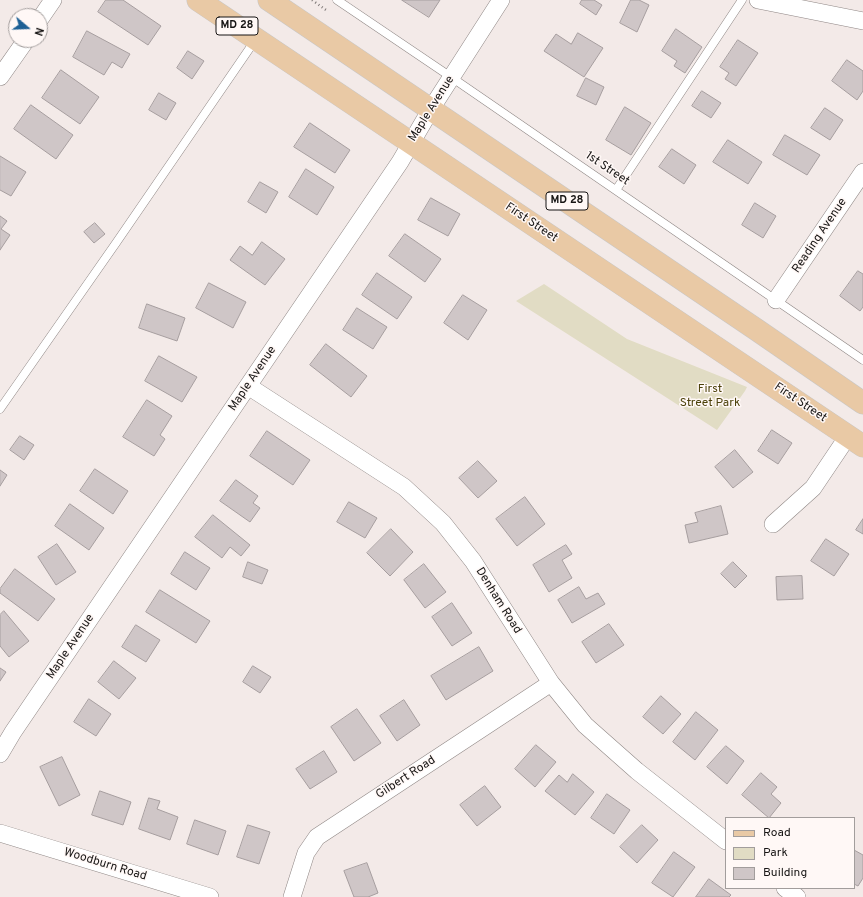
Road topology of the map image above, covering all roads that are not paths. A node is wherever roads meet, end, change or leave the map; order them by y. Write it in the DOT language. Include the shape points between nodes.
graph roads {
  1 [pos="198,0"];
  2 [pos="269,0"];
  3 [pos="337,0"];
  4 [pos="501,0"];
  5 [pos="742,0"];
  6 [pos="758,0"];
  7 [pos="863,21"];
  8 [pos="256,38"];
  9 [pos="21,48"];
  10 [pos="452,77"];
  11 [pos="0,78"];
  12 [pos="431,109"];
  13 [pos="411,142"];
  14 [pos="863,172"];
  15 [pos="616,190"];
  16 [pos="776,300"];
  17 [pos="863,360"];
  18 [pos="248,386"];
  19 [pos="863,403"];
  20 [pos="0,409"];
  21 [pos="856,441"];
  22 [pos="773,524"];
  23 [pos="551,683"];
  24 [pos="0,754"];
  25 [pos="0,833"];
  26 [pos="725,840"];
  27 [pos="786,889"];
  28 [pos="210,897"];
  29 [pos="292,897"];
  30 [pos="796,897"];
  1 -- 8 [label="main road, First Street / MD 28"];
  2 -- 12 [label="main road, MD 28"];
  3 -- 10 [label="lane, 1st Street"];
  4 -- 10 [label="street, Maple Avenue"];
  5 -- 15 [label="lane"];
  6 -- 7 [label="street"];
  8 -- 13 [label="main road, First Street / MD 28"];
  8 -- 20 [label="lane"];
  9 -- 11 [label="street"];
  10 -- 12 [label="street, Maple Avenue"];
  10 -- 15 [label="lane, 1st Street"];
  12 -- 13 [label="street, Maple Avenue"];
  12 -- 19 [label="main road, MD 28"];
  13 -- 18 [label="street, Maple Avenue"];
  13 -- 21 [label="main road, First Street / MD 28"];
  14 -- 16 [label="street, Reading Avenue"];
  15 -- 16 [label="lane, 1st Street"];
  16 -- 17 [label="lane, 1st Street"];
  18 -- 23 [label="street, Denham Road" via="404,487 443,523 473,561"];
  18 -- 24 [label="street, Maple Avenue" via="12,732"];
  21 -- 22 [label="street" via="813,488"];
  23 -- 26 [label="street, Denham Road" via="585,725 637,771"];
  23 -- 29 [label="street, Gilbert Road" via="317,837 306,853"];
  25 -- 28 [label="street, Woodburn Road"];
  27 -- 30 [label="street"];
}
